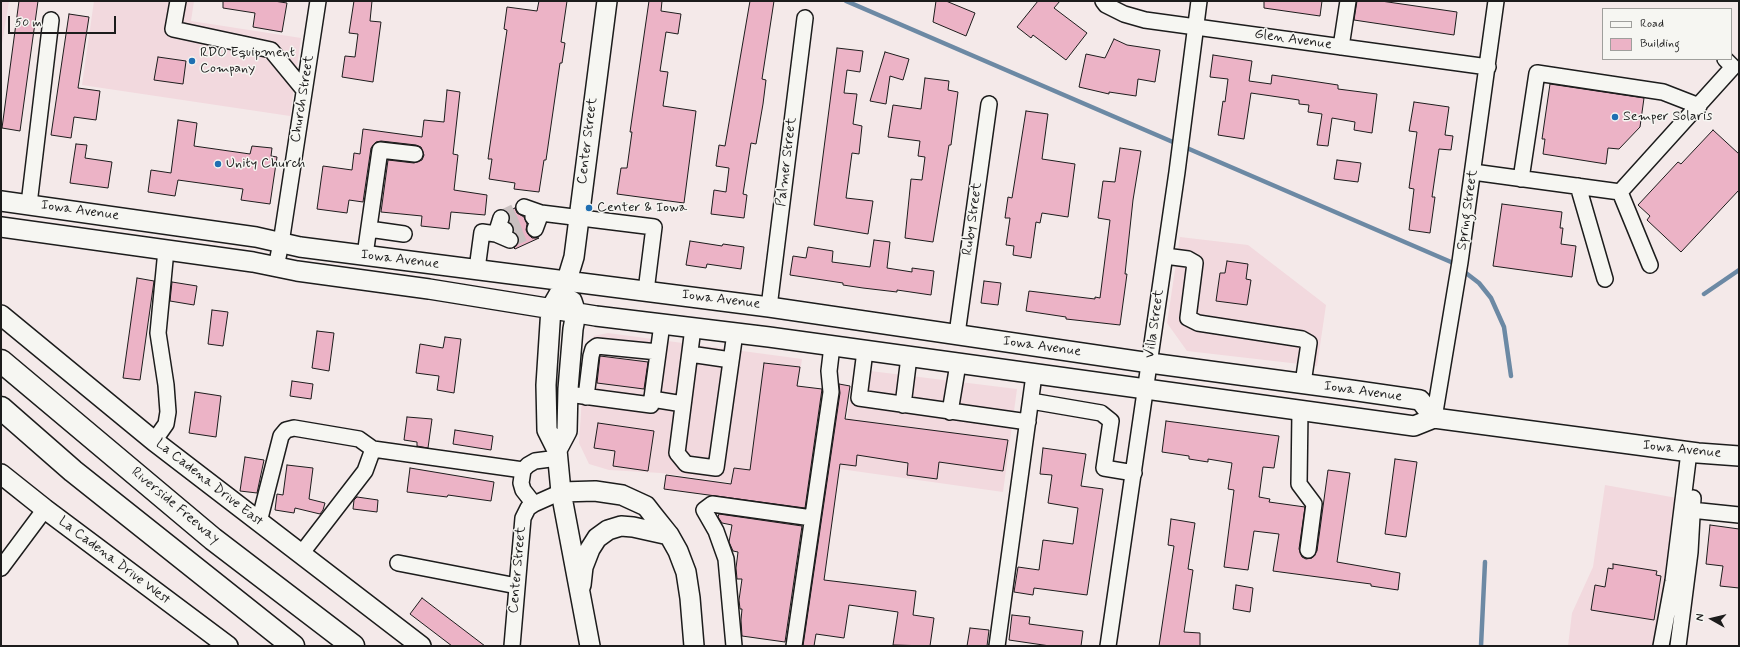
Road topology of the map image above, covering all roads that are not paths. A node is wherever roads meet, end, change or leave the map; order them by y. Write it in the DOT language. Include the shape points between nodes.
graph roads {
  1 [pos="178,1"];
  2 [pos="318,1"];
  3 [pos="607,1"];
  4 [pos="1104,1"];
  5 [pos="1199,1"];
  6 [pos="1348,1"];
  7 [pos="1496,1"];
  8 [pos="805,18"];
  9 [pos="51,20"];
  10 [pos="1195,26"];
  11 [pos="1341,47"];
  12 [pos="1488,67"];
  13 [pos="1732,67"];
  14 [pos="304,90"];
  15 [pos="989,104"];
  16 [pos="1699,106"];
  17 [pos="415,154"];
  18 [pos="1473,172"];
  19 [pos="1521,179"];
  20 [pos="1578,186"];
  21 [pos="1620,192"];
  22 [pos="1,201"];
  23 [pos="29,204"];
  24 [pos="533,217"];
  25 [pos="578,218"];
  26 [pos="1,227"];
  27 [pos="368,229"];
  28 [pos="503,230"];
  29 [pos="404,234"];
  30 [pos="281,243"];
  31 [pos="166,250"];
  32 [pos="365,255"];
  33 [pos="1165,256"];
  34 [pos="1650,265"];
  35 [pos="276,267"];
  36 [pos="477,269"];
  37 [pos="1605,279"];
  38 [pos="567,280"];
  39 [pos="646,291"];
  40 [pos="769,307"];
  41 [pos="552,308"];
  42 [pos="576,313"];
  43 [pos="1,315"];
  44 [pos="662,324"];
  45 [pos="693,328"];
  46 [pos="735,333"];
  47 [pos="957,334"];
  48 [pos="832,346"];
  49 [pos="864,351"];
  50 [pos="658,352"];
  51 [pos="690,354"];
  52 [pos="909,357"];
  53 [pos="731,360"];
  54 [pos="1,361"];
  55 [pos="1150,363"];
  56 [pos="958,364"];
  57 [pos="1034,375"];
  58 [pos="1303,383"];
  59 [pos="1146,390"];
  60 [pos="577,395"];
  61 [pos="652,399"];
  62 [pos="1031,402"];
  63 [pos="683,404"];
  64 [pos="903,405"];
  65 [pos="1,408"];
  66 [pos="1300,411"];
  67 [pos="950,412"];
  68 [pos="1434,418"];
  69 [pos="1028,422"];
  70 [pos="154,441"];
  71 [pos="373,449"];
  72 [pos="1694,453"];
  73 [pos="558,454"];
  74 [pos="1739,456"];
  75 [pos="523,470"];
  76 [pos="1134,473"];
  77 [pos="1,474"];
  78 [pos="561,492"];
  79 [pos="534,504"];
  80 [pos="45,509"];
  81 [pos="1692,510"];
  82 [pos="1739,515"];
  83 [pos="812,518"];
  84 [pos="259,522"];
  85 [pos="669,535"];
  86 [pos="1308,550"];
  87 [pos="301,554"];
  88 [pos="398,563"];
  89 [pos="1,568"];
  90 [pos="517,586"];
  91 [pos="580,594"];
  92 [pos="228,646"];
  93 [pos="293,646"];
  94 [pos="353,646"];
  95 [pos="421,646"];
  96 [pos="512,646"];
  97 [pos="590,646"];
  98 [pos="694,646"];
  99 [pos="734,646"];
  100 [pos="794,646"];
  101 [pos="997,646"];
  102 [pos="1108,646"];
  103 [pos="1661,646"];
  104 [pos="1678,646"];
  1 -- 14 [label="street" via="173,29 271,50"];
  2 -- 14 [label="street, Church Street"];
  3 -- 25 [label="main road, Center Street"];
  4 -- 10 [label="street, Glen Avenue" via="1106,5 1124,14 1145,20"];
  5 -- 10 [label="street, Villa Street"];
  6 -- 11 [label="street"];
  7 -- 12 [label="street, Spring Street"];
  8 -- 40 [label="street, Palmer Street"];
  9 -- 23 [label="street"];
  10 -- 11 [label="street, Glen Avenue"];
  10 -- 33 [label="street, Villa Street"];
  11 -- 12 [label="street, Glen Avenue"];
  12 -- 18 [label="street, Spring Street"];
  13 -- 16 [label="street"];
  14 -- 30 [label="street, Church Street"];
  15 -- 47 [label="street, Ruby Street"];
  16 -- 19 [label="street" via="1663,92 1537,73"];
  16 -- 21 [label="street"];
  17 -- 27 [label="street" via="380,150"];
  18 -- 19 [label="street"];
  18 -- 68 [label="street, Spring Street"];
  19 -- 20 [label="street"];
  20 -- 21 [label="street"];
  20 -- 37 [label="street"];
  21 -- 34 [label="street"];
  22 -- 23 [label="main road, Iowa Avenue"];
  23 -- 30 [label="main road, Iowa Avenue" via="256,237"];
  24 -- 25 [label="street"];
  25 -- 38 [label="main road, Center Street" via="574,257"];
  25 -- 39 [label="street" via="654,227"];
  26 -- 31 [label="main road, Iowa Avenue"];
  27 -- 29 [label="street"];
  27 -- 32 [label="street"];
  28 -- 36 [label="street" via="482,232"];
  30 -- 32 [label="main road, Iowa Avenue"];
  30 -- 35 [label="street, Church Street"];
  31 -- 35 [label="main road, Iowa Avenue"];
  31 -- 70 [label="street" via="158,333 168,412 166,424"];
  32 -- 36 [label="main road, Iowa Avenue"];
  33 -- 55 [label="street, Villa Street"];
  33 -- 58 [label="street" via="1188,259 1195,263 1188,318 1198,323 1302,339 1308,343"];
  35 -- 41 [label="main road, Iowa Avenue"];
  36 -- 38 [label="main road, Iowa Avenue"];
  38 -- 39 [label="main road, Iowa Avenue"];
  38 -- 41 [label="main road, Center Street"];
  38 -- 42 [label="main road"];
  39 -- 40 [label="main road, Iowa Avenue"];
  40 -- 47 [label="main road, Iowa Avenue"];
  41 -- 42 [label="main road, Iowa Avenue"];
  41 -- 73 [label="main road, Center Street" via="546,385 547,430"];
  42 -- 44 [label="main road, Iowa Avenue"];
  42 -- 60 [label="main road" via="573,329"];
  43 -- 70 [label="main road, La Cadena Drive East"];
  44 -- 45 [label="main road, Iowa Avenue"];
  44 -- 50 [label="street"];
  45 -- 46 [label="main road, Iowa Avenue"];
  45 -- 51 [label="street"];
  46 -- 48 [label="main road, Iowa Avenue"];
  46 -- 53 [label="street"];
  47 -- 55 [label="main road, Iowa Avenue"];
  48 -- 49 [label="main road, Iowa Avenue"];
  48 -- 83 [label="street" via="829,371 831,392"];
  49 -- 52 [label="main road, Iowa Avenue"];
  49 -- 64 [label="street" via="859,398"];
  50 -- 60 [label="street" via="597,346 593,349"];
  50 -- 61 [label="street"];
  51 -- 53 [label="street"];
  51 -- 63 [label="street"];
  52 -- 56 [label="main road, Iowa Avenue"];
  52 -- 64 [label="street"];
  53 -- 63 [label="street" via="716,468 686,464 677,453"];
  54 -- 94 [label="highway, Riverside Freeway" via="213,539"];
  55 -- 58 [label="main road, Iowa Avenue"];
  55 -- 59 [label="street, Villa Street"];
  56 -- 57 [label="main road, Iowa Avenue"];
  56 -- 67 [label="street"];
  57 -- 59 [label="main road, Iowa Avenue"];
  57 -- 62 [label="street"];
  58 -- 68 [label="main road, Iowa Avenue" via="1420,400"];
  59 -- 66 [label="main road, Iowa Avenue"];
  59 -- 76 [label="street, Villa Street"];
  60 -- 61 [label="street" via="651,405"];
  60 -- 73 [label="main road"];
  61 -- 63 [label="street"];
  62 -- 69 [label="street"];
  62 -- 76 [label="street" via="1102,413 1111,421 1104,468"];
  64 -- 67 [label="street"];
  65 -- 93 [label="highway" via="73,472"];
  66 -- 68 [label="main road, Iowa Avenue" via="1414,426"];
  66 -- 86 [label="street" via="1299,484 1314,504"];
  67 -- 69 [label="street"];
  68 -- 72 [label="main road, Iowa Avenue"];
  69 -- 101 [label="street"];
  70 -- 84 [label="main road, La Cadena Drive East"];
  71 -- 75 [label="street"];
  71 -- 84 [label="street" via="359,439 294,428 286,430 281,436"];
  71 -- 87 [label="street" via="365,471"];
  72 -- 74 [label="main road, Iowa Avenue"];
  72 -- 81 [label="street"];
  72 -- 103 [label="street"];
  73 -- 75 [label="street" via="535,461"];
  73 -- 78 [label="main road, Center Street"];
  75 -- 79 [label="street" via="521,483"];
  76 -- 102 [label="street, Villa Street"];
  77 -- 80 [label="main road, La Cadena Drive West"];
  78 -- 79 [label="street"];
  78 -- 85 [label="main road" via="595,491 622,495 646,506"];
  78 -- 91 [label="main road, Center Street"];
  79 -- 90 [label="street, Center Street" via="528,508 523,518"];
  80 -- 89 [label="street"];
  80 -- 92 [label="main road, La Cadena Drive West"];
  81 -- 82 [label="street"];
  81 -- 104 [label="street" via="1690,552"];
  83 -- 99 [label="street" via="712,504 704,510 716,531 726,559"];
  83 -- 100 [label="street"];
  84 -- 87 [label="main road, La Cadena Drive East"];
  85 -- 91 [label="main road" via="621,526 608,530 597,538 590,549 583,567"];
  85 -- 98 [label="main road" via="686,572"];
  87 -- 95 [label="main road, La Cadena Drive East"];
  88 -- 90 [label="street"];
  90 -- 96 [label="street, Center Street"];
  91 -- 97 [label="main road, Center Street"];
}
